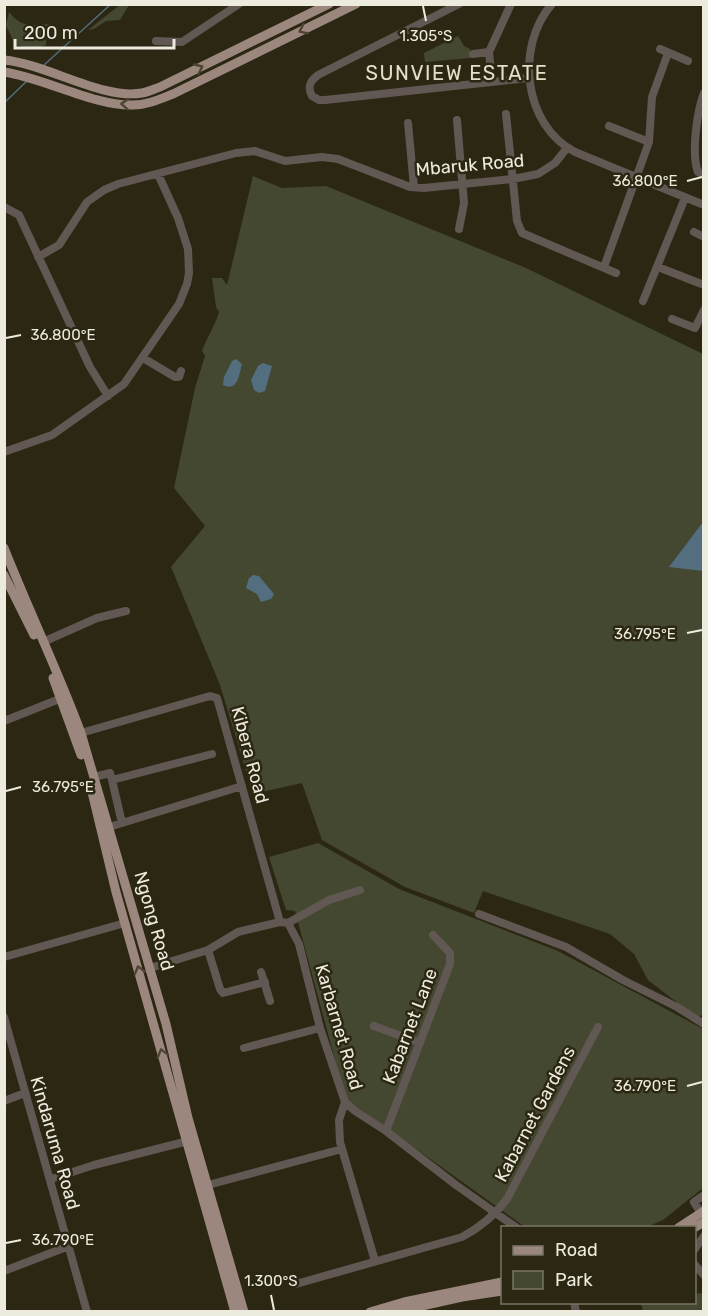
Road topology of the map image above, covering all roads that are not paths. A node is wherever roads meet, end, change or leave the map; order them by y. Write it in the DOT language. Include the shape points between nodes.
graph roads {
  1 [pos="240,4"];
  2 [pos="329,4"];
  3 [pos="356,4"];
  4 [pos="459,4"];
  5 [pos="512,4"];
  6 [pos="552,4"];
  7 [pos="156,41"];
  8 [pos="489,52"];
  9 [pos="473,54"];
  10 [pos="4,60"];
  11 [pos="688,62"];
  12 [pos="4,72"];
  13 [pos="528,78"];
  14 [pos="492,82"];
  15 [pos="704,93"];
  16 [pos="701,113"];
  17 [pos="506,114"];
  18 [pos="457,120"];
  19 [pos="408,123"];
  20 [pos="609,126"];
  21 [pos="649,142"];
  22 [pos="567,148"];
  23 [pos="158,174"];
  24 [pos="704,175"];
  25 [pos="637,177"];
  26 [pos="513,179"];
  27 [pos="463,184"];
  28 [pos="414,187"];
  29 [pos="685,198"];
  30 [pos="704,205"];
  31 [pos="4,207"];
  32 [pos="14,211"];
  33 [pos="4,215"];
  34 [pos="459,229"];
  35 [pos="694,232"];
  36 [pos="704,237"];
  37 [pos="38,257"];
  38 [pos="604,267"];
  39 [pos="658,267"];
  40 [pos="616,273"];
  41 [pos="704,285"];
  42 [pos="643,300"];
  43 [pos="704,310"];
  44 [pos="672,319"];
  45 [pos="143,358"];
  46 [pos="181,371"];
  47 [pos="108,396"];
  48 [pos="4,452"];
  49 [pos="4,548"];
  50 [pos="4,575"];
  51 [pos="126,611"];
  52 [pos="44,642"];
  53 [pos="62,698"];
  54 [pos="4,721"];
  55 [pos="81,734"];
  56 [pos="212,754"];
  57 [pos="94,777"];
  58 [pos="112,780"];
  59 [pos="242,786"];
  60 [pos="122,823"];
  61 [pos="109,827"];
  62 [pos="128,890"];
  63 [pos="360,890"];
  64 [pos="116,892"];
  65 [pos="479,914"];
  66 [pos="125,923"];
  67 [pos="284,923"];
  68 [pos="433,935"];
  69 [pos="208,950"];
  70 [pos="4,957"];
  71 [pos="150,968"];
  72 [pos="261,972"];
  73 [pos="265,982"];
  74 [pos="270,1000"];
  75 [pos="4,1017"];
  76 [pos="166,1024"];
  77 [pos="704,1024"];
  78 [pos="374,1026"];
  79 [pos="155,1027"];
  80 [pos="598,1027"];
  81 [pos="320,1028"];
  82 [pos="420,1043"];
  83 [pos="244,1048"];
  84 [pos="25,1093"];
  85 [pos="4,1101"];
  86 [pos="345,1102"];
  87 [pos="386,1131"];
  88 [pos="188,1141"];
  89 [pos="342,1149"];
  90 [pos="51,1179"];
  91 [pos="208,1185"];
  92 [pos="704,1195"];
  93 [pos="496,1212"];
  94 [pos="703,1216"];
  95 [pos="516,1226"];
  96 [pos="680,1226"];
  97 [pos="69,1246"];
  98 [pos="375,1261"];
  99 [pos="4,1271"];
  100 [pos="501,1282"];
  101 [pos="296,1284"];
  102 [pos="501,1291"];
  103 [pos="87,1311"];
  104 [pos="235,1311"];
  105 [pos="244,1311"];
  106 [pos="370,1311"];
  107 [pos="396,1311"];
  1 -- 7 [label="street" via="182,42"];
  10 -- 2 [label="main road, one-way" via="109,90 145,92"];
  3 -- 12 [label="main road, one-way" via="173,94 146,103 106,102"];
  4 -- 14 [label="street" via="318,75 310,82 310,92 315,99 325,100"];
  5 -- 8 [label="street"];
  6 -- 13 [label="street" via="538,23 530,47"];
  8 -- 9 [label="street"];
  8 -- 14 [label="street"];
  11 -- 21 [label="street" via="664,51 652,97"];
  13 -- 14 [label="street"];
  13 -- 22 [label="street" via="546,125"];
  15 -- 16 [label="street"];
  16 -- 24 [label="street" via="696,162 698,172"];
  17 -- 26 [label="street"];
  18 -- 27 [label="street"];
  19 -- 28 [label="street"];
  20 -- 21 [label="street"];
  21 -- 25 [label="street"];
  22 -- 25 [label="street"];
  22 -- 26 [label="street, Mbaruk Road" via="560,159 542,172"];
  23 -- 28 [label="street, Mbaruk Road" via="255,151 285,161 338,159"];
  23 -- 37 [label="street, Mbaruk Road" via="111,186 87,202 62,242"];
  23 -- 45 [label="street" via="185,237 189,273 179,304"];
  25 -- 29 [label="street"];
  25 -- 38 [label="street"];
  26 -- 27 [label="street, Mbaruk Road"];
  26 -- 38 [label="street" via="522,233"];
  27 -- 28 [label="street, Mbaruk Road"];
  27 -- 34 [label="street" via="464,211"];
  29 -- 30 [label="street"];
  29 -- 39 [label="street"];
  31 -- 32 [label="street"];
  32 -- 33 [label="street"];
  32 -- 37 [label="street"];
  35 -- 36 [label="street"];
  37 -- 47 [label="street" via="90,367"];
  38 -- 40 [label="street"];
  39 -- 41 [label="street"];
  39 -- 42 [label="street"];
  43 -- 44 [label="street" via="695,328"];
  45 -- 46 [label="street" via="175,377"];
  45 -- 47 [label="street" via="124,384"];
  47 -- 48 [label="street" via="52,435"];
  49 -- 52 [label="main road, Ngong Road"];
  50 -- 53 [label="main road, Ngong Road"];
  51 -- 52 [label="street" via="97,618"];
  52 -- 55 [label="main road, Ngong Road"];
  53 -- 54 [label="street"];
  53 -- 64 [label="main road, Ngong Road" via="88,776"];
  55 -- 57 [label="main road, Ngong Road"];
  55 -- 59 [label="street, Kibera Road" via="214,697 219,701"];
  56 -- 58 [label="street"];
  57 -- 58 [label="street" via="110,773"];
  57 -- 61 [label="main road, Ngong Road"];
  58 -- 60 [label="street"];
  59 -- 60 [label="street"];
  59 -- 67 [label="street, Kibera Road"];
  60 -- 61 [label="street"];
  61 -- 62 [label="main road, Ngong Road"];
  62 -- 64 [label="main road" via="121,884"];
  62 -- 71 [label="main road, Ngong Road"];
  63 -- 67 [label="street"];
  64 -- 66 [label="main road, Ngong Road"];
  65 -- 77 [label="street" via="566,947"];
  66 -- 70 [label="street"];
  79 -- 66 [label="main road, Ngong Road, one-way"];
  67 -- 69 [label="street" via="238,932"];
  67 -- 81 [label="street, Karbarnet Road" via="299,944"];
  68 -- 82 [label="street, Kabarnet Lane" via="450,953 450,964"];
  69 -- 71 [label="street"];
  69 -- 73 [label="street" via="223,993"];
  71 -- 76 [label="main road, Ngong Road"];
  72 -- 73 [label="street"];
  73 -- 74 [label="street"];
  75 -- 84 [label="street, Kindaruma Road"];
  76 -- 79 [label="main road" via="161,1031"];
  76 -- 91 [label="main road, Ngong Road"];
  78 -- 82 [label="street"];
  88 -- 79 [label="main road, Ngong Road, one-way"];
  80 -- 93 [label="street, Kabarnet Gardens" via="520,1176"];
  81 -- 83 [label="street"];
  81 -- 86 [label="street, Karbarnet Road"];
  82 -- 87 [label="street, Kabarnet Lane"];
  84 -- 85 [label="street"];
  84 -- 90 [label="street, Kindaruma Road"];
  86 -- 87 [label="street, Karbarnet Road"];
  86 -- 89 [label="street" via="338,1125"];
  87 -- 93 [label="street, Karbarnet Road"];
  88 -- 90 [label="street"];
  88 -- 104 [label="main road, Ngong Road"];
  89 -- 91 [label="street"];
  89 -- 98 [label="street"];
  90 -- 97 [label="street, Kindaruma Road"];
  91 -- 105 [label="main road, Ngong Road"];
  92 -- 94 [label="street" via="694,1202"];
  93 -- 95 [label="street, Karbarnet Road"];
  93 -- 98 [label="street, Kabarnet Gardens" via="462,1237"];
  94 -- 96 [label="main road"];
  97 -- 99 [label="street"];
  97 -- 103 [label="street, Kindaruma Road"];
  98 -- 101 [label="street, Kabarnet Gardens"];
  100 -- 106 [label="main road"];
  102 -- 107 [label="main road"];
}
